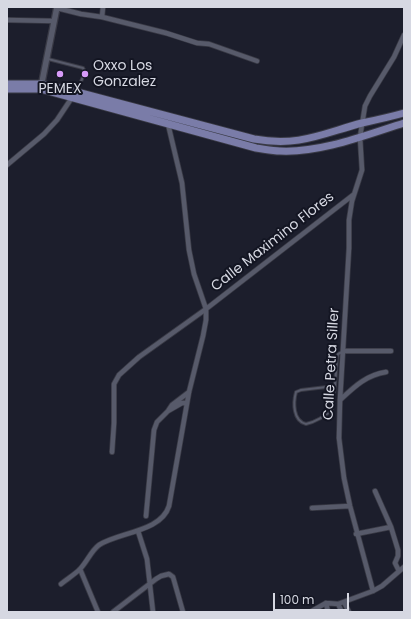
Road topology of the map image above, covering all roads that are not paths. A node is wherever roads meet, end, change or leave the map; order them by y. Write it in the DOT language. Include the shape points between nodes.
graph roads {
  1 [pos="57,7"];
  2 [pos="103,7"];
  3 [pos="102,17"];
  4 [pos="7,20"];
  5 [pos="54,21"];
  6 [pos="404,35"];
  7 [pos="46,59"];
  8 [pos="256,61"];
  9 [pos="7,84"];
  10 [pos="41,87"];
  11 [pos="7,89"];
  12 [pos="74,95"];
  13 [pos="404,113"];
  14 [pos="151,116"];
  15 [pos="362,123"];
  16 [pos="404,123"];
  17 [pos="168,124"];
  18 [pos="224,131"];
  19 [pos="360,136"];
  20 [pos="223,139"];
  21 [pos="7,165"];
  22 [pos="355,194"];
  23 [pos="206,309"];
  24 [pos="343,351"];
  25 [pos="391,351"];
  26 [pos="386,372"];
  27 [pos="335,386"];
  28 [pos="189,392"];
  29 [pos="340,400"];
  30 [pos="187,403"];
  31 [pos="168,411"];
  32 [pos="112,452"];
  33 [pos="375,491"];
  34 [pos="350,506"];
  35 [pos="312,508"];
  36 [pos="146,516"];
  37 [pos="391,526"];
  38 [pos="138,531"];
  39 [pos="356,534"];
  40 [pos="404,567"];
  41 [pos="80,569"];
  42 [pos="400,571"];
  43 [pos="61,584"];
  44 [pos="149,584"];
  45 [pos="373,591"];
  46 [pos="344,602"];
  47 [pos="326,603"];
  48 [pos="338,604"];
  49 [pos="98,612"];
  50 [pos="113,612"];
  51 [pos="152,612"];
  52 [pos="183,612"];
  53 [pos="310,612"];
  54 [pos="328,612"];
  55 [pos="342,612"];
  56 [pos="349,612"];
  1 -- 3 [label="street"];
  1 -- 5 [label="street"];
  2 -- 3 [label="street"];
  3 -- 8 [label="street" via="209,44"];
  4 -- 5 [label="street"];
  5 -- 7 [label="street"];
  6 -- 15 [label="street, Calle Petra Siller" via="365,106"];
  7 -- 10 [label="street"];
  7 -- 12 [label="lane" via="83,68 85,72"];
  9 -- 10 [label="main road"];
  10 -- 11 [label="main road"];
  10 -- 12 [label="main road"];
  12 -- 14 [label="main road"];
  12 -- 21 [label="street" via="44,134"];
  13 -- 15 [label="main road"];
  14 -- 17 [label="main road"];
  14 -- 18 [label="main road"];
  15 -- 18 [label="main road" via="321,136 290,142 266,141"];
  15 -- 19 [label="street, Calle Petra Siller"];
  16 -- 19 [label="main road"];
  17 -- 20 [label="main road"];
  17 -- 23 [label="street" via="182,184 189,250"];
  18 -- 20 [label="main road"];
  19 -- 20 [label="main road" via="318,147 286,151 256,148"];
  19 -- 22 [label="street, Calle Petra Siller" via="362,170"];
  22 -- 23 [label="street, Calle Maximino Flores"];
  22 -- 24 [label="street, Calle Petra Siller" via="349,220"];
  23 -- 28 [label="street" via="205,328"];
  23 -- 32 [label="street, Calle Maximino Flores" via="139,357 116,380"];
  24 -- 25 [label="street"];
  24 -- 27 [label="lane" via="337,356"];
  24 -- 29 [label="street, Calle Petra Siller"];
  26 -- 29 [label="street" via="361,381"];
  27 -- 27 [label="lane" via="330,411 310,423 301,422 294,408 296,392"];
  28 -- 30 [label="street"];
  28 -- 31 [label="street"];
  29 -- 34 [label="street, Calle Petra Siller" via="339,438"];
  30 -- 31 [label="street"];
  30 -- 38 [label="street" via="168,511 162,518"];
  31 -- 36 [label="street" via="157,422 154,430"];
  33 -- 37 [label="street"];
  34 -- 35 [label="street"];
  34 -- 39 [label="street, Calle Petra Siller"];
  37 -- 39 [label="street"];
  37 -- 42 [label="street" via="399,552 395,563"];
  38 -- 41 [label="street" via="99,546"];
  38 -- 44 [label="street" via="147,559"];
  39 -- 45 [label="street, Calle Petra Siller"];
  40 -- 42 [label="street"];
  41 -- 43 [label="street"];
  41 -- 49 [label="street"];
  42 -- 45 [label="street"];
  44 -- 50 [label="street"];
  44 -- 51 [label="street"];
  44 -- 52 [label="street" via="161,576 171,575"];
  45 -- 46 [label="street"];
  46 -- 48 [label="street"];
  46 -- 56 [label="street"];
  47 -- 48 [label="street"];
  47 -- 53 [label="street"];
  47 -- 54 [label="street"];
  48 -- 55 [label="street"];
}
